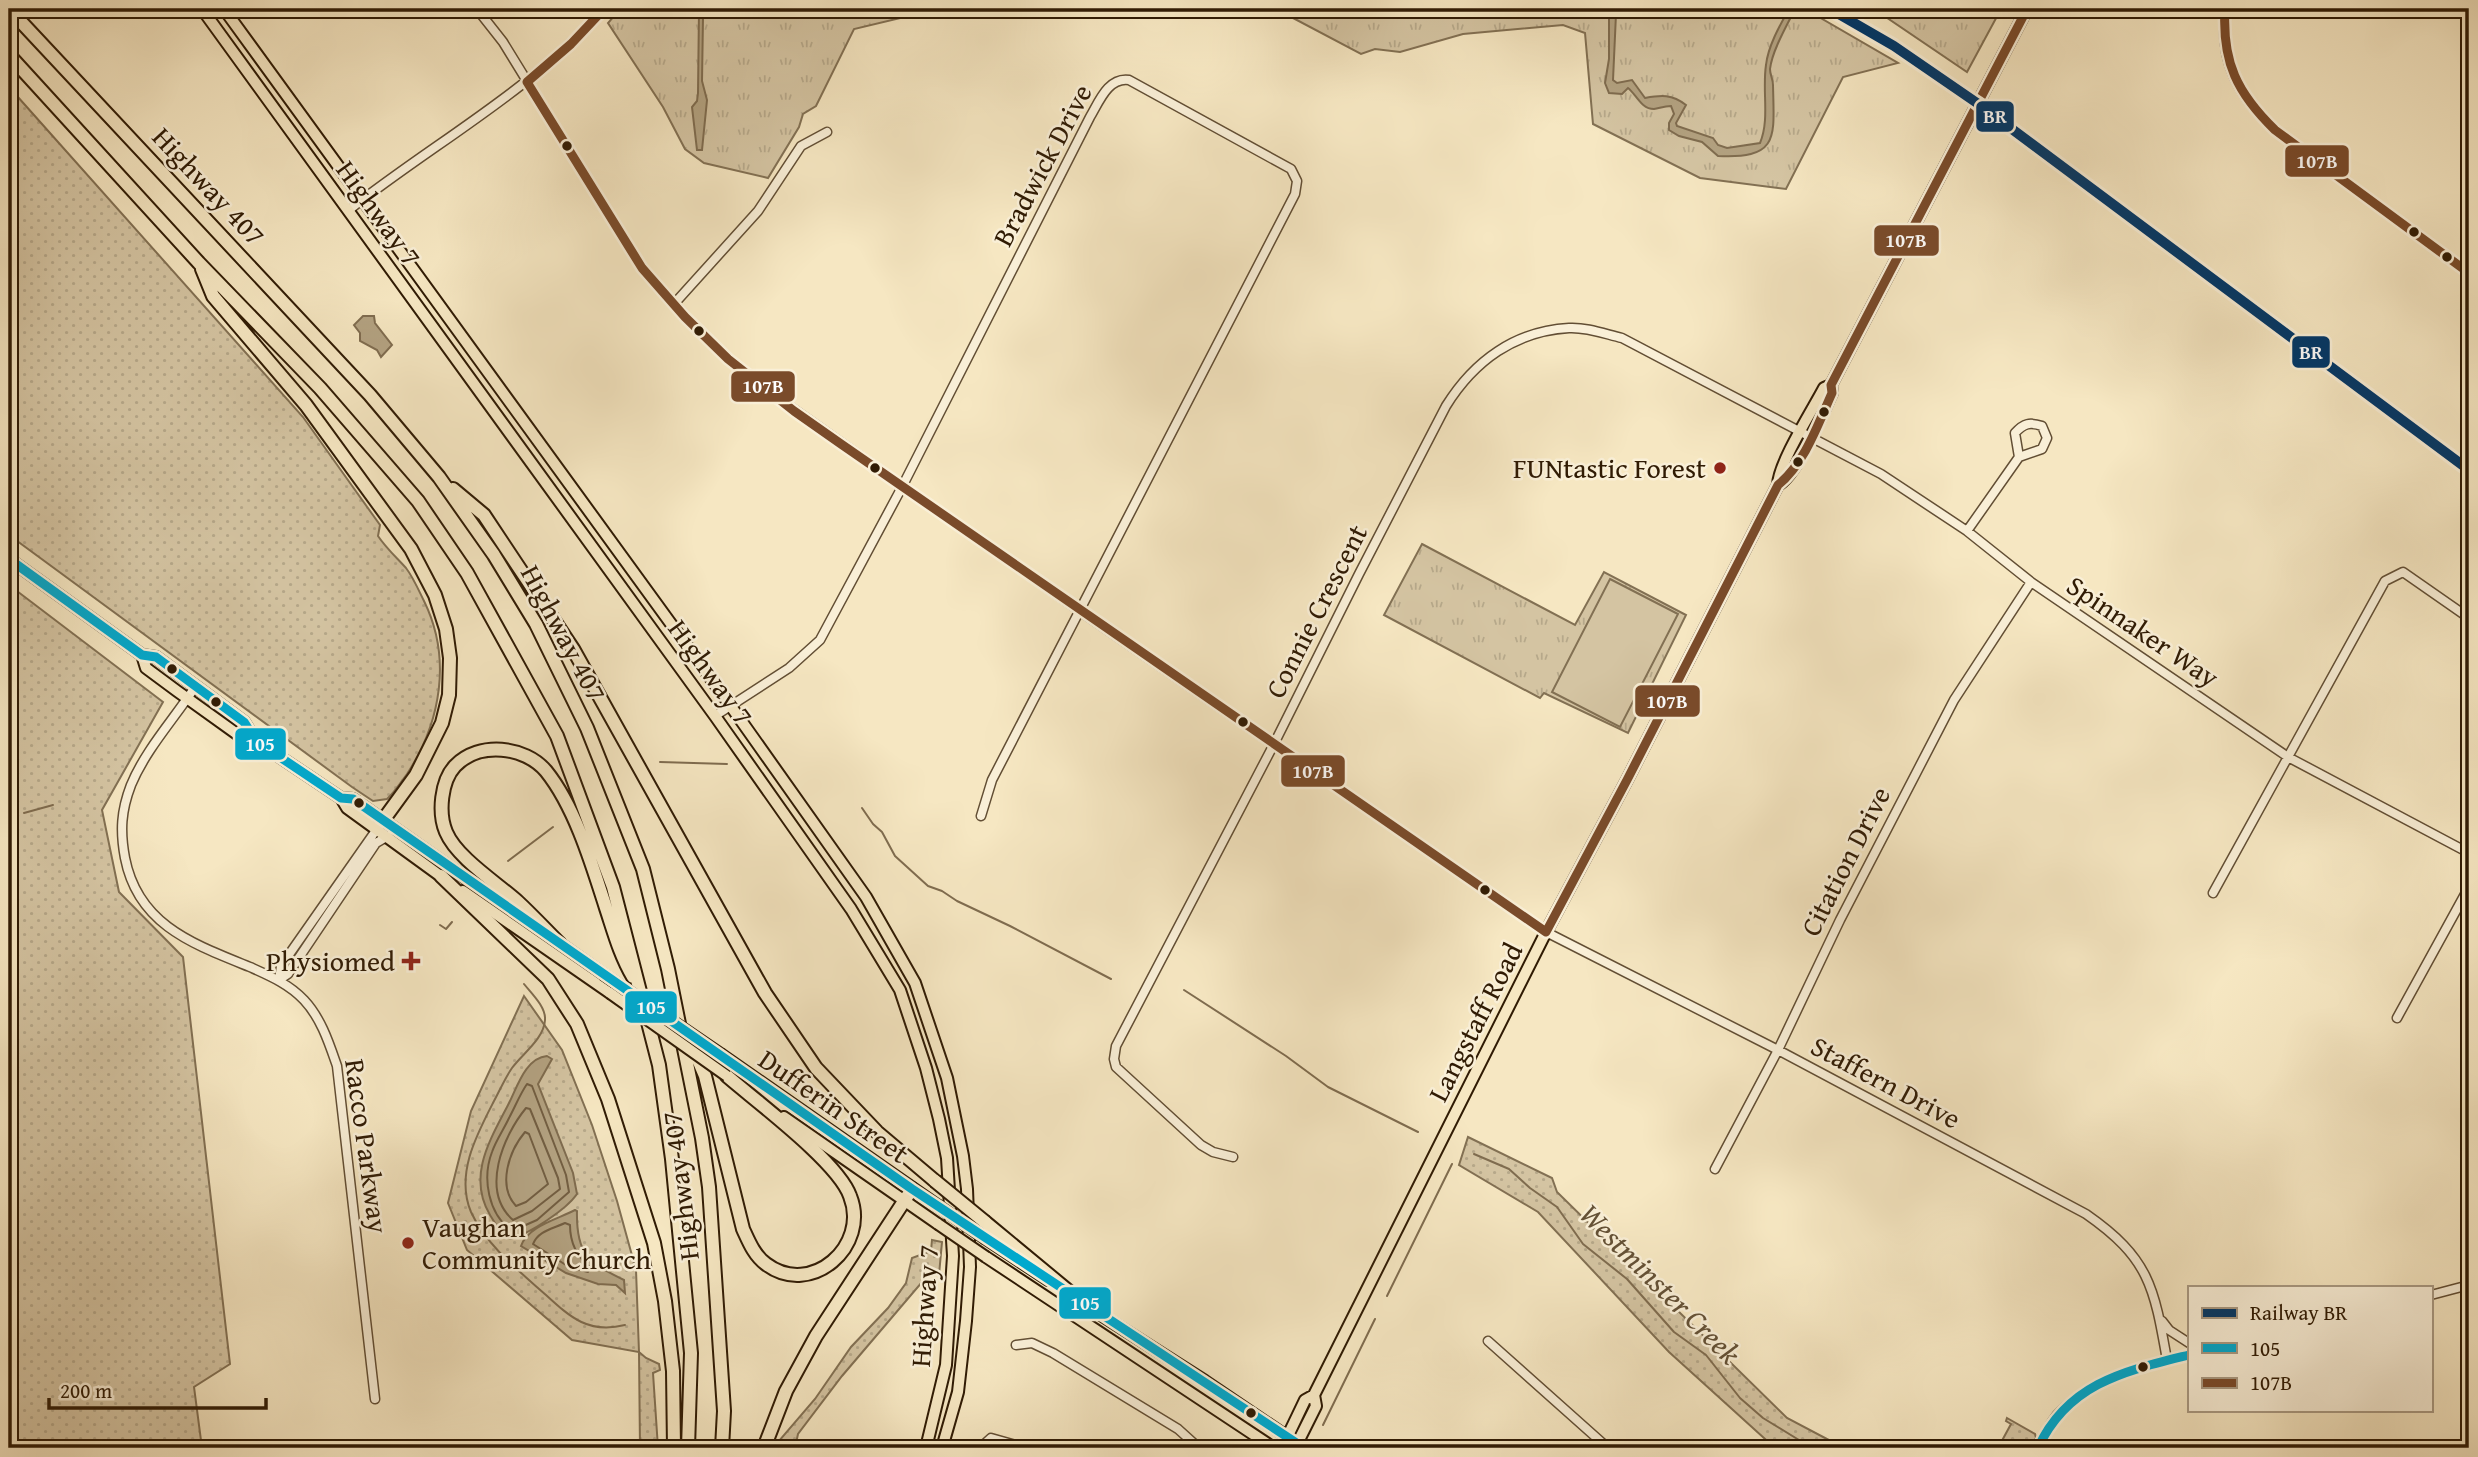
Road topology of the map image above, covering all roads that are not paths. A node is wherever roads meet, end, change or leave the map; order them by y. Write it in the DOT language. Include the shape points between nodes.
graph roads {
  1 [pos="9,9"];
  2 [pos="202,9"];
  3 [pos="224,9"];
  4 [pos="477,9"];
  5 [pos="604,9"];
  6 [pos="2027,9"];
  7 [pos="2225,9"];
  8 [pos="9,55"];
  9 [pos="527,82"];
  10 [pos="827,132"];
  11 [pos="363,198"];
  12 [pos="349,210"];
  13 [pos="199,263"];
  14 [pos="2469,273"];
  15 [pos="674,304"];
  16 [pos="1805,435"];
  17 [pos="2019,457"];
  18 [pos="439,477"];
  19 [pos="902,486"];
  20 [pos="1967,531"];
  21 [pos="9,559"];
  22 [pos="2031,582"];
  23 [pos="1080,611"];
  24 [pos="2469,618"];
  25 [pos="142,655"];
  26 [pos="195,688"];
  27 [pos="188,699"];
  28 [pos="730,705"];
  29 [pos="715,716"];
  30 [pos="256,741"];
  31 [pos="1274,744"];
  32 [pos="2288,757"];
  33 [pos="981,816"];
  34 [pos="381,824"];
  35 [pos="388,836"];
  36 [pos="2469,853"];
  37 [pos="441,876"];
  38 [pos="2469,887"];
  39 [pos="2213,893"];
  40 [pos="1546,932"];
  41 [pos="560,944"];
  42 [pos="279,980"];
  43 [pos="640,988"];
  44 [pos="675,1004"];
  45 [pos="2397,1018"];
  46 [pos="1778,1050"];
  47 [pos="727,1076"];
  48 [pos="1233,1157"];
  49 [pos="1715,1169"];
  50 [pos="912,1189"];
  51 [pos="905,1203"];
  52 [pos="2469,1284"];
  53 [pos="2432,1295"];
  54 [pos="1084,1304"];
  55 [pos="2160,1317"];
  56 [pos="1488,1340"];
  57 [pos="2188,1342"];
  58 [pos="1016,1345"];
  59 [pos="2188,1355"];
  60 [pos="2167,1360"];
  61 [pos="375,1399"];
  62 [pos="1296,1444"];
  63 [pos="674,1448"];
  64 [pos="688,1448"];
  65 [pos="722,1448"];
  66 [pos="764,1448"];
  67 [pos="926,1448"];
  68 [pos="942,1448"];
  69 [pos="980,1448"];
  70 [pos="1026,1448"];
  71 [pos="1199,1448"];
  72 [pos="1274,1448"];
  73 [pos="1282,1448"];
  74 [pos="1608,1448"];
  75 [pos="2038,1448"];
  1 -- 18 [label="highway, Highway 407" via="360,384"];
  2 -- 12 [label="main road, Highway 7"];
  3 -- 11 [label="main road, Highway 7"];
  4 -- 9 [label="street, Staffern Drive"];
  5 -- 9 [label="street"];
  6 -- 16 [label="main road, Langstaff Road" via="1830,385 1824,388"];
  7 -- 14 [label="street" via="2224,46 2229,67 2252,108"];
  8 -- 13 [label="highway, Highway 407"];
  9 -- 11 [label="street"];
  9 -- 15 [label="street, Staffern Drive" via="642,268"];
  10 -- 15 [label="street" via="801,146 758,211"];
  11 -- 12 [label="street"];
  11 -- 28 [label="main road, Highway 7"];
  12 -- 29 [label="main road, Highway 7"];
  13 -- 34 [label="highway" via="213,296 306,405 411,549 435,595 450,658 449,695 442,723 416,775"];
  13 -- 43 [label="highway, Highway 407" via="320,388 418,501 467,573 557,736 613,887"];
  15 -- 19 [label="street, Staffern Drive" via="725,356 768,391"];
  16 -- 20 [label="street, Spinnaker Way" via="1881,474"];
  16 -- 31 [label="street, Connie Crescent" via="1622,338 1568,328 1536,333 1503,347 1472,372 1446,406"];
  16 -- 40 [label="main road, Langstaff Road" via="1778,476 1778,485"];
  17 -- 17 [label="street" via="2042,449 2048,438 2042,426 2032,422 2015,433"];
  17 -- 20 [label="street"];
  18 -- 44 [label="highway, Highway 407" via="536,624 587,728 643,869"];
  18 -- 54 [label="highway, bridge" via="484,514 573,649 765,993 816,1068 877,1132"];
  19 -- 23 [label="street, Staffern Drive"];
  19 -- 23 [label="street, Bradwick Drive" via="1111,84 1129,80 1291,169 1297,181 1291,204"];
  19 -- 28 [label="street, Bradwick Drive" via="820,640 789,668"];
  20 -- 22 [label="street, Spinnaker Way"];
  21 -- 25 [label="main road, Dufferin Street"];
  22 -- 32 [label="street, Spinnaker Way"];
  22 -- 46 [label="street, Citation Drive" via="1954,700"];
  23 -- 31 [label="street, Staffern Drive"];
  23 -- 33 [label="street, Bradwick Drive" via="992,780"];
  24 -- 32 [label="street" via="2403,572 2385,581"];
  25 -- 26 [label="main road, Dufferin Street" via="156,657"];
  25 -- 27 [label="main road, Dufferin Street" via="146,668"];
  26 -- 27 [label="street, Racco Parkway"];
  26 -- 30 [label="main road, Dufferin Street" via="244,722"];
  27 -- 30 [label="main road, Dufferin Street" via="237,734"];
  27 -- 42 [label="street, Racco Parkway" via="132,784 121,816 127,870 138,895 156,918 178,935"];
  28 -- 29 [label="street, Bradwick Drive"];
  28 -- 68 [label="main road, Highway 7" via="866,898 915,983 947,1078 966,1178 970,1267 958,1392"];
  29 -- 67 [label="main road, Highway 7" via="851,909 900,990 926,1069 947,1158 953,1256 947,1365"];
  30 -- 34 [label="main road, Dufferin Street" via="341,798 353,799"];
  31 -- 40 [label="street, Staffern Drive"];
  31 -- 48 [label="street, Connie Crescent" via="1116,1046 1114,1059 1134,1085 1202,1145"];
  32 -- 36 [label="street, Spinnaker Way"];
  32 -- 39 [label="street"];
  34 -- 35 [label="main road, Dufferin Street"];
  34 -- 41 [label="main road, Dufferin Street"];
  34 -- 42 [label="street" via="285,961"];
  35 -- 37 [label="main road, Dufferin Street"];
  35 -- 42 [label="street" via="376,842 289,973"];
  37 -- 47 [label="main road, Dufferin Street, bridge"];
  37 -- 63 [label="highway" via="548,979 577,1024 608,1099 654,1243 665,1301 673,1371"];
  38 -- 45 [label="street"];
  40 -- 46 [label="street, Staffern Drive"];
  40 -- 62 [label="main road, Langstaff Road" via="1314,1395 1305,1400"];
  41 -- 43 [label="highway" via="460,852 444,828 441,808 446,782 456,765 475,753 496,748 524,754 544,769 562,796 590,859 623,961"];
  41 -- 50 [label="main road, Dufferin Street, bridge"];
  42 -- 61 [label="street, Racco Parkway" via="312,1010 337,1066"];
  43 -- 64 [label="highway, Highway 407" via="659,1065 679,1225 691,1353"];
  44 -- 47 [label="highway" via="705,1076 752,1250 767,1265 789,1274 820,1270 851,1240 856,1219 850,1196 820,1157"];
  44 -- 65 [label="highway, Highway 407" via="709,1187 724,1411"];
  46 -- 49 [label="street, Citation Drive"];
  46 -- 55 [label="street, Staffern Drive" via="2115,1234 2146,1272"];
  47 -- 51 [label="main road, Dufferin Street"];
  50 -- 51 [label="highway"];
  50 -- 54 [label="main road, Dufferin Street, bridge"];
  51 -- 66 [label="highway" via="817,1336 786,1391"];
  51 -- 72 [label="main road, Dufferin Street, bridge"];
  52 -- 53 [label="street"];
  54 -- 62 [label="main road, Dufferin Street"];
  55 -- 57 [label="street, Staffern Drive" via="2169,1330"];
  55 -- 60 [label="street, Staffern Drive"];
  56 -- 74 [label="street"];
  58 -- 71 [label="street" via="1027,1342 1046,1349 1178,1429"];
  59 -- 60 [label="street"];
  60 -- 75 [label="street" via="2088,1391 2057,1415"];
  62 -- 73 [label="main road, Langstaff Road"];
  69 -- 70 [label="street" via="991,1438"];
}
